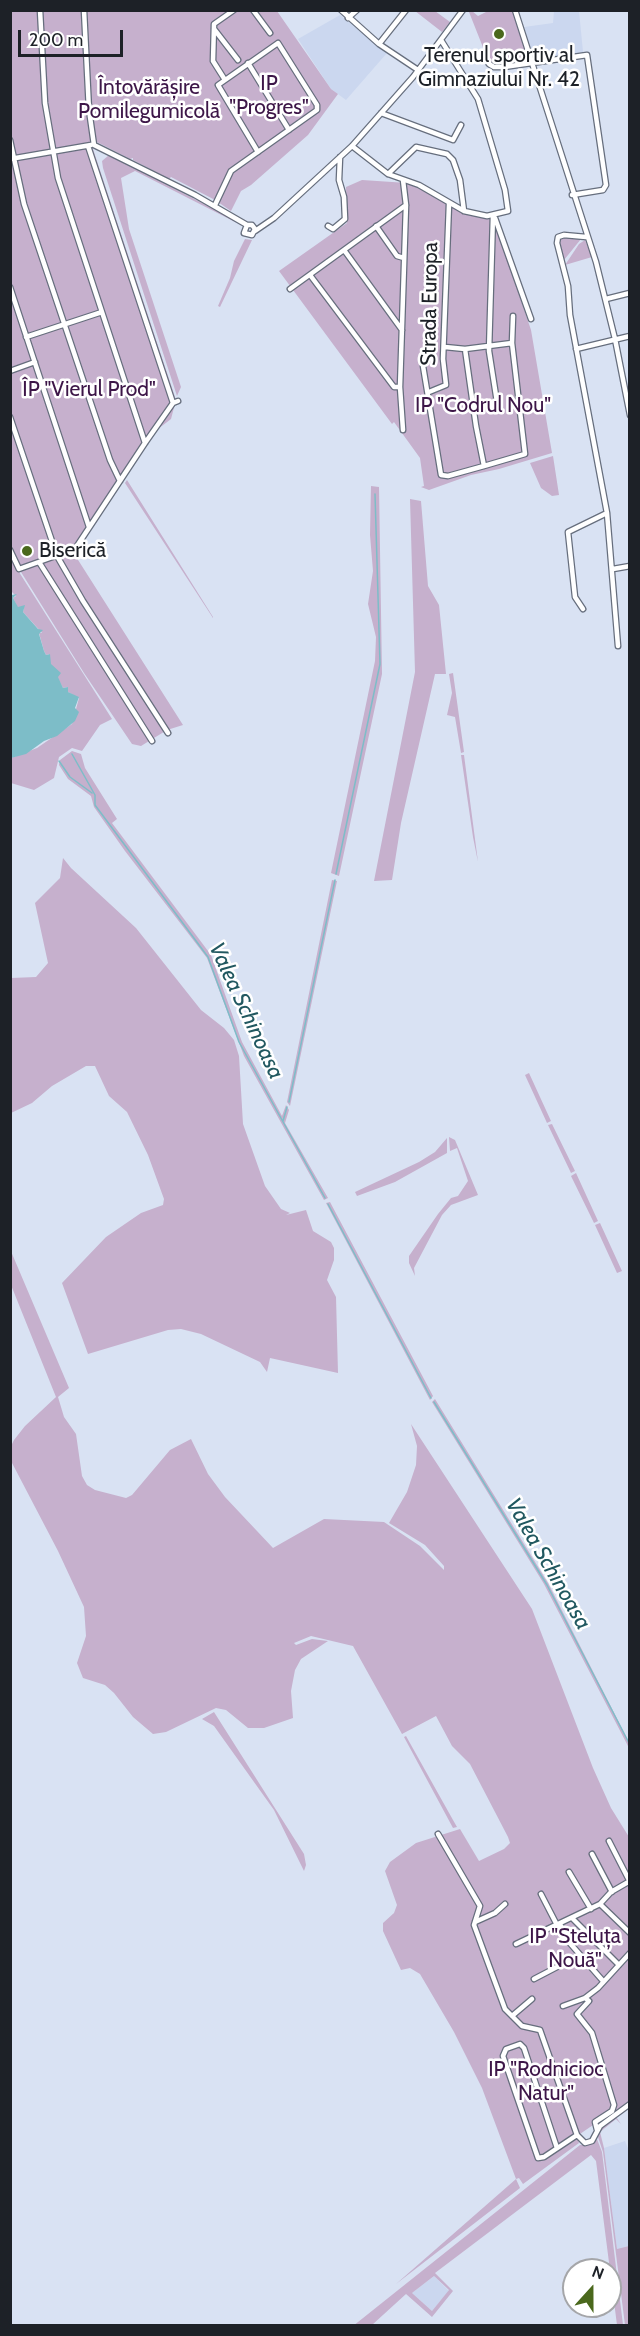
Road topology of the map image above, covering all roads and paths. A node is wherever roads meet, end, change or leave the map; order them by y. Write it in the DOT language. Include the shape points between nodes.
graph roads {
  1 [pos="40,10"];
  2 [pos="84,10"];
  3 [pos="253,10"];
  4 [pos="341,10"];
  5 [pos="357,10"];
  6 [pos="406,10"];
  7 [pos="463,10"];
  8 [pos="515,10"];
  9 [pos="230,12"];
  10 [pos="348,18"];
  11 [pos="214,29"];
  12 [pos="270,33"];
  13 [pos="441,40"];
  14 [pos="379,44"];
  15 [pos="238,60"];
  16 [pos="531,61"];
  17 [pos="248,63"];
  18 [pos="489,64"];
  19 [pos="418,70"];
  20 [pos="225,80"];
  21 [pos="381,113"];
  22 [pos="462,124"];
  23 [pos="289,130"];
  24 [pos="10,140"];
  25 [pos="91,145"];
  26 [pos="352,146"];
  27 [pos="53,151"];
  28 [pos="258,152"];
  29 [pos="340,158"];
  30 [pos="12,159"];
  31 [pos="388,174"];
  32 [pos="403,180"];
  33 [pos="572,195"];
  34 [pos="449,204"];
  35 [pos="215,205"];
  36 [pos="406,205"];
  37 [pos="464,211"];
  38 [pos="494,215"];
  39 [pos="247,225"];
  40 [pos="328,226"];
  41 [pos="376,226"];
  42 [pos="255,231"];
  43 [pos="586,237"];
  44 [pos="344,250"];
  45 [pos="404,258"];
  46 [pos="310,274"];
  47 [pos="10,287"];
  48 [pos="290,289"];
  49 [pos="630,293"];
  50 [pos="606,299"];
  51 [pos="102,312"];
  52 [pos="513,316"];
  53 [pos="531,319"];
  54 [pos="64,324"];
  55 [pos="402,330"];
  56 [pos="630,336"];
  57 [pos="26,337"];
  58 [pos="615,339"];
  59 [pos="512,344"];
  60 [pos="489,346"];
  61 [pos="445,347"];
  62 [pos="465,349"];
  63 [pos="576,349"];
  64 [pos="35,362"];
  65 [pos="630,365"];
  66 [pos="423,366"];
  67 [pos="621,366"];
  68 [pos="10,371"];
  69 [pos="400,387"];
  70 [pos="429,392"];
  71 [pos="628,395"];
  72 [pos="497,402"];
  73 [pos="630,414"];
  74 [pos="10,417"];
  75 [pos="403,430"];
  76 [pos="145,443"];
  77 [pos="484,466"];
  78 [pos="120,481"];
  79 [pos="607,513"];
  80 [pos="89,527"];
  81 [pos="10,549"];
  82 [pos="57,556"];
  83 [pos="39,562"];
  84 [pos="630,566"];
  85 [pos="613,569"];
  86 [pos="583,609"];
  87 [pos="618,646"];
  88 [pos="168,733"];
  89 [pos="152,741"];
  90 [pos="438,1834"];
  91 [pos="609,1841"];
  92 [pos="592,1854"];
  93 [pos="569,1872"];
  94 [pos="629,1881"];
  95 [pos="612,1892"];
  96 [pos="541,1894"];
  97 [pos="505,1904"];
  98 [pos="600,1904"];
  99 [pos="591,1909"];
  100 [pos="572,1918"];
  101 [pos="475,1922"];
  102 [pos="558,1925"];
  103 [pos="630,1933"];
  104 [pos="516,1944"];
  105 [pos="630,1953"];
  106 [pos="580,1955"];
  107 [pos="619,1965"];
  108 [pos="534,1979"];
  109 [pos="603,1981"];
  110 [pos="585,1998"];
  111 [pos="532,1999"];
  112 [pos="563,2006"];
  113 [pos="512,2016"];
  114 [pos="630,2104"];
  115 [pos="598,2128"];
  116 [pos="577,2134"];
  117 [pos="557,2148"];
  1 -- 27 [label="street" via="45,103"];
  2 -- 25 [label="street"];
  3 -- 12 [label="street"];
  4 -- 10 [label="street"];
  5 -- 10 [label="street"];
  6 -- 14 [label="street"];
  7 -- 13 [label="street"];
  8 -- 16 [label="street"];
  9 -- 11 [label="street" via="214,24"];
  10 -- 14 [label="street"];
  11 -- 15 [label="street"];
  11 -- 20 [label="street" via="213,62"];
  13 -- 19 [label="street"];
  13 -- 38 [label="street" via="478,99 509,208"];
  14 -- 19 [label="street"];
  16 -- 18 [label="street" via="494,67"];
  16 -- 33 [label="street"];
  16 -- 33 [label="street" via="587,55 606,185 603,190"];
  17 -- 20 [label="street"];
  17 -- 23 [label="street"];
  17 -- 23 [label="street" via="275,43 281,46 317,108"];
  19 -- 21 [label="street"];
  20 -- 28 [label="street" via="218,85"];
  21 -- 22 [label="street" via="453,140"];
  21 -- 26 [label="street"];
  23 -- 28 [label="street"];
  24 -- 30 [label="street"];
  25 -- 27 [label="street"];
  25 -- 35 [label="street"];
  25 -- 76 [label="street" via="176,402"];
  26 -- 29 [label="street"];
  26 -- 31 [label="street"];
  27 -- 30 [label="street"];
  27 -- 51 [label="street" via="61,188"];
  28 -- 35 [label="street" via="231,171"];
  29 -- 40 [label="street" via="345,219 333,229"];
  29 -- 42 [label="street"];
  30 -- 54 [label="street"];
  31 -- 32 [label="street"];
  31 -- 37 [label="street" via="416,147 447,154 460,180"];
  32 -- 34 [label="street" via="424,187"];
  32 -- 36 [label="street"];
  33 -- 43 [label="street"];
  34 -- 37 [label="street"];
  34 -- 61 [label="street, Strada Europa"];
  35 -- 39 [label="street"];
  36 -- 41 [label="street"];
  36 -- 45 [label="street"];
  37 -- 38 [label="street"];
  38 -- 53 [label="street"];
  38 -- 60 [label="street"];
  39 -- 42 [label="street"];
  39 -- 42 [label="street" via="243,229 245,234 250,236"];
  41 -- 44 [label="street"];
  41 -- 45 [label="street" via="397,255"];
  43 -- 50 [label="street"];
  43 -- 63 [label="street" via="564,235 557,240"];
  44 -- 46 [label="street"];
  44 -- 55 [label="street"];
  45 -- 55 [label="street"];
  46 -- 48 [label="street"];
  46 -- 69 [label="street" via="394,387"];
  47 -- 57 [label="street"];
  49 -- 50 [label="street"];
  50 -- 58 [label="street"];
  51 -- 54 [label="street"];
  51 -- 76 [label="street"];
  52 -- 59 [label="street"];
  54 -- 57 [label="street"];
  54 -- 78 [label="street"];
  55 -- 69 [label="street"];
  56 -- 58 [label="street"];
  57 -- 64 [label="street"];
  58 -- 63 [label="street"];
  58 -- 67 [label="street"];
  59 -- 60 [label="street"];
  59 -- 77 [label="street" via="527,452"];
  60 -- 62 [label="street"];
  60 -- 72 [label="street"];
  61 -- 62 [label="street"];
  61 -- 70 [label="street, Strada Europa" via="446,385"];
  62 -- 77 [label="street"];
  63 -- 79 [label="street"];
  64 -- 68 [label="street"];
  64 -- 80 [label="street"];
  65 -- 67 [label="street"];
  66 -- 70 [label="street, Strada Europa"];
  67 -- 71 [label="street"];
  69 -- 75 [label="street"];
  70 -- 77 [label="street, Strada Europa" via="443,476"];
  71 -- 73 [label="street"];
  74 -- 82 [label="street"];
  76 -- 78 [label="street"];
  78 -- 80 [label="street"];
  79 -- 85 [label="street"];
  79 -- 86 [label="street" via="568,532 575,597"];
  80 -- 82 [label="street" via="75,549"];
  81 -- 83 [label="street" via="19,569"];
  82 -- 83 [label="street"];
  82 -- 88 [label="street"];
  83 -- 89 [label="street"];
  84 -- 85 [label="street"];
  85 -- 87 [label="street"];
  90 -- 101 [label="street" via="479,1902"];
  91 -- 94 [label="street"];
  92 -- 95 [label="street"];
  93 -- 99 [label="street"];
  94 -- 95 [label="street"];
  95 -- 98 [label="street"];
  96 -- 102 [label="street"];
  97 -- 101 [label="street"];
  98 -- 99 [label="street"];
  98 -- 103 [label="street"];
  99 -- 100 [label="street"];
  100 -- 102 [label="street"];
  100 -- 107 [label="street"];
  101 -- 113 [label="street" via="505,2009"];
  102 -- 104 [label="street"];
  102 -- 106 [label="street"];
  105 -- 107 [label="street"];
  106 -- 108 [label="street"];
  106 -- 109 [label="street"];
  107 -- 109 [label="street"];
  109 -- 110 [label="street"];
  110 -- 112 [label="street"];
  110 -- 115 [label="street" via="589,2001 577,2014 592,2033 615,2105 595,2122"];
  111 -- 113 [label="street"];
  113 -- 116 [label="street" via="527,2028 540,2030"];
  114 -- 115 [label="street"];
  115 -- 116 [label="street" via="594,2139 587,2143"];
  116 -- 117 [label="street"];
  117 -- 117 [label="street" via="541,2159 536,2156 503,2056 512,2046 520,2044 524,2048"];
}
